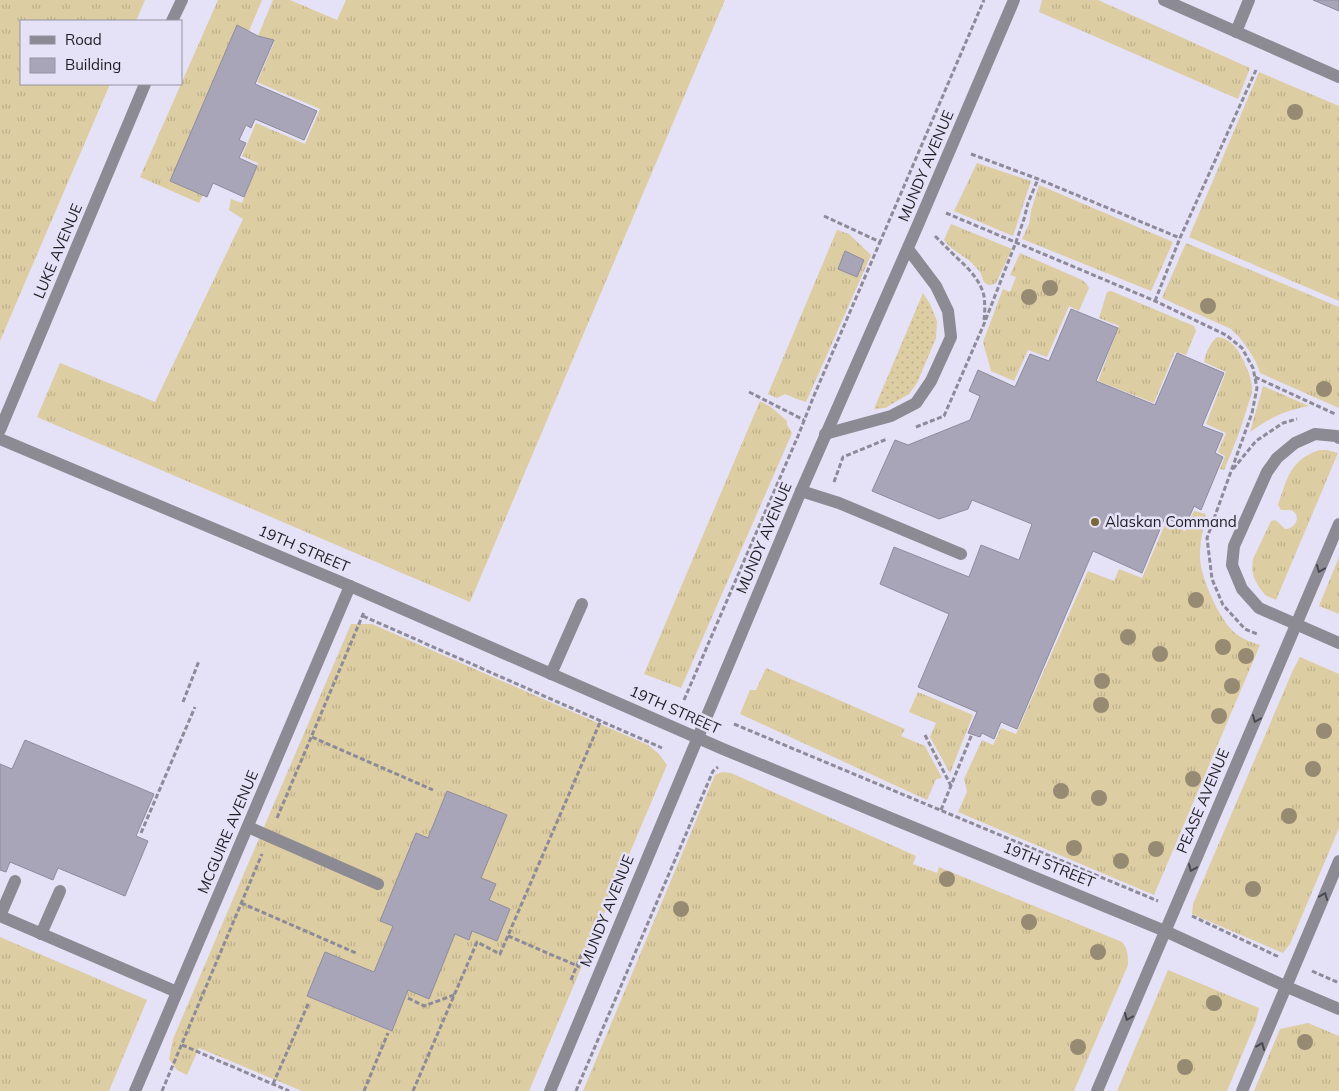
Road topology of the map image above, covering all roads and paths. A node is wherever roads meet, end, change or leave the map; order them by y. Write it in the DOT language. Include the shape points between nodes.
graph roads {
  1 [pos="182,0"];
  2 [pos="984,0"];
  3 [pos="1014,0"];
  4 [pos="1164,0"];
  5 [pos="1249,0"];
  6 [pos="172,20"];
  7 [pos="1236,32"];
  8 [pos="1256,70"];
  9 [pos="1339,77"];
  10 [pos="145,85"];
  11 [pos="971,154"];
  12 [pos="946,213"];
  13 [pos="824,216"];
  14 [pos="935,236"];
  15 [pos="1180,238"];
  16 [pos="880,242"];
  17 [pos="908,249"];
  18 [pos="1155,301"];
  19 [pos="984,324"];
  20 [pos="1255,377"];
  21 [pos="749,392"];
  22 [pos="1335,414"];
  23 [pos="804,420"];
  24 [pos="0,430"];
  25 [pos="825,434"];
  26 [pos="1339,438"];
  27 [pos="0,439"];
  28 [pos="801,491"];
  29 [pos="1339,524"];
  30 [pos="961,554"];
  31 [pos="350,586"];
  32 [pos="582,604"];
  33 [pos="363,616"];
  34 [pos="1296,625"];
  35 [pos="1257,634"];
  36 [pos="1339,643"];
  37 [pos="199,661"];
  38 [pos="551,674"];
  39 [pos="684,700"];
  40 [pos="183,702"];
  41 [pos="196,707"];
  42 [pos="601,720"];
  43 [pos="734,724"];
  44 [pos="972,734"];
  45 [pos="925,735"];
  46 [pos="312,737"];
  47 [pos="697,738"];
  48 [pos="662,748"];
  49 [pos="713,771"];
  50 [pos="951,787"];
  51 [pos="433,790"];
  52 [pos="941,810"];
  53 [pos="248,827"];
  54 [pos="142,833"];
  55 [pos="1339,861"];
  56 [pos="15,882"];
  57 [pos="378,884"];
  58 [pos="60,891"];
  59 [pos="241,903"];
  60 [pos="1175,908"];
  61 [pos="0,916"];
  62 [pos="1165,931"];
  63 [pos="41,934"];
  64 [pos="508,936"];
  65 [pos="356,953"];
  66 [pos="582,953"];
  67 [pos="576,965"];
  68 [pos="1296,965"];
  69 [pos="599,975"];
  70 [pos="571,980"];
  71 [pos="1339,983"];
  72 [pos="1287,987"];
  73 [pos="178,992"];
  74 [pos="454,995"];
  75 [pos="408,998"];
  76 [pos="309,1002"];
  77 [pos="1339,1009"];
  78 [pos="388,1033"];
  79 [pos="181,1045"];
  80 [pos="165,1084"];
  81 [pos="273,1084"];
  82 [pos="135,1091"];
  83 [pos="162,1091"];
  84 [pos="289,1091"];
  85 [pos="364,1091"];
  86 [pos="413,1091"];
  87 [pos="550,1091"];
  88 [pos="576,1091"];
  89 [pos="1097,1091"];
  90 [pos="1242,1091"];
  1 -- 6 [label="street"];
  2 -- 16 [label="path"];
  3 -- 17 [label="street, MUNDY AVENUE"];
  4 -- 7 [label="street"];
  5 -- 7 [label="street"];
  7 -- 9 [label="street"];
  8 -- 15 [label="path"];
  10 -- 24 [label="street, LUKE AVENUE"];
  11 -- 15 [label="path"];
  12 -- 18 [label="path"];
  13 -- 16 [label="path"];
  14 -- 19 [label="path" via="976,278 984,295"];
  15 -- 18 [label="path"];
  16 -- 23 [label="path"];
  17 -- 25 [label="street, MUNDY AVENUE"];
  17 -- 25 [label="street" via="936,286 948,312 950,336 931,381 916,403 892,416"];
  18 -- 20 [label="path" via="1226,335 1242,348"];
  20 -- 22 [label="path"];
  20 -- 35 [label="path" via="1258,388 1252,413 1207,538 1212,579 1223,605 1245,629"];
  21 -- 23 [label="path"];
  23 -- 39 [label="path"];
  25 -- 28 [label="street, MUNDY AVENUE"];
  26 -- 34 [label="street" via="1315,434 1295,443 1277,458 1267,472 1234,546 1232,565 1242,589 1259,608"];
  27 -- 31 [label="street, 19TH STREET"];
  28 -- 30 [label="street" via="834,501"];
  28 -- 47 [label="street, MUNDY AVENUE"];
  29 -- 34 [label="street, PEASE AVENUE, one-way"];
  31 -- 38 [label="street, 19TH STREET"];
  31 -- 53 [label="street, MCGUIRE AVENUE"];
  32 -- 38 [label="street"];
  33 -- 42 [label="path"];
  34 -- 36 [label="street"];
  34 -- 60 [label="street, PEASE AVENUE, one-way"];
  37 -- 40 [label="path"];
  38 -- 47 [label="street, 19TH STREET"];
  41 -- 54 [label="path"];
  42 -- 48 [label="path"];
  42 -- 64 [label="path"];
  43 -- 52 [label="path"];
  44 -- 50 [label="path"];
  45 -- 50 [label="path"];
  46 -- 51 [label="path"];
  47 -- 62 [label="street, 19TH STREET"];
  47 -- 69 [label="street, MUNDY AVENUE"];
  49 -- 88 [label="path"];
  50 -- 52 [label="path"];
  52 -- 60 [label="path"];
  53 -- 57 [label="street"];
  53 -- 73 [label="street, MCGUIRE AVENUE"];
  68 -- 55 [label="street, one-way"];
  56 -- 61 [label="street"];
  58 -- 63 [label="street"];
  59 -- 65 [label="path"];
  60 -- 62 [label="street, PEASE AVENUE"];
  60 -- 68 [label="path"];
  61 -- 63 [label="street"];
  62 -- 72 [label="street, 19TH STREET"];
  62 -- 89 [label="street, PEASE AVENUE, one-way"];
  63 -- 73 [label="street"];
  64 -- 67 [label="path"];
  64 -- 74 [label="path" via="500,954 477,942"];
  66 -- 67 [label="path"];
  67 -- 69 [label="path"];
  67 -- 70 [label="path"];
  68 -- 71 [label="path"];
  68 -- 72 [label="street"];
  69 -- 87 [label="street, MUNDY AVENUE"];
  72 -- 77 [label="street, 19TH STREET"];
  90 -- 72 [label="street, one-way"];
  73 -- 82 [label="street, MCGUIRE AVENUE"];
  74 -- 75 [label="path" via="424,1006"];
  74 -- 86 [label="path"];
  76 -- 81 [label="path"];
  78 -- 85 [label="path"];
  79 -- 81 [label="path"];
  80 -- 83 [label="path"];
  81 -- 84 [label="path"];
}
